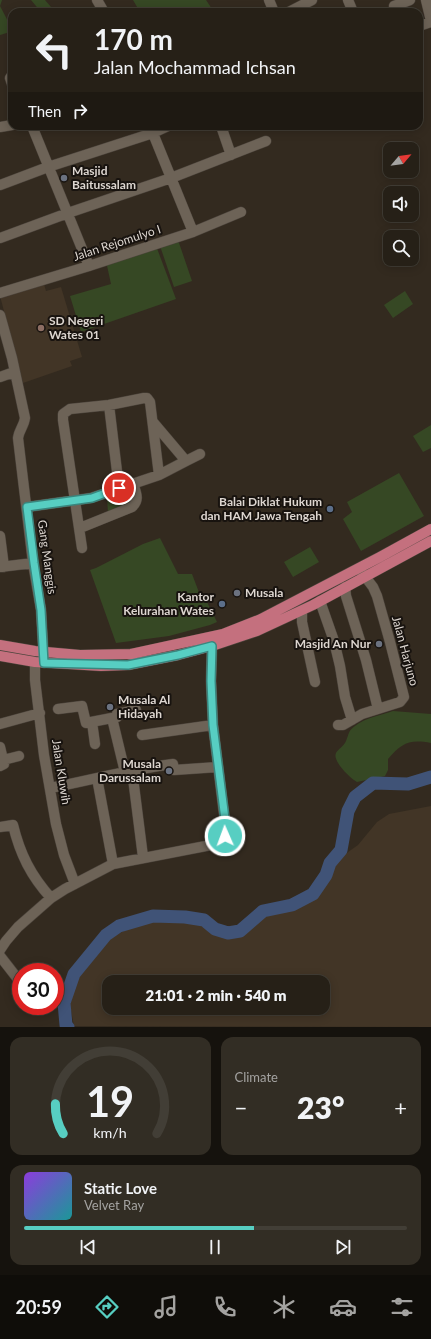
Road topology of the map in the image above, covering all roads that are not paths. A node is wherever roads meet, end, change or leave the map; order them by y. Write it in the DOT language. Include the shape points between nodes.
graph roads {
  1 [pos="311,0"];
  2 [pos="410,0"];
  3 [pos="426,0"];
  4 [pos="394,6"];
  5 [pos="296,8"];
  6 [pos="431,21"];
  7 [pos="34,130"];
  8 [pos="152,130"];
  9 [pos="222,130"];
  10 [pos="266,141"];
  11 [pos="231,155"];
  12 [pos="48,166"];
  13 [pos="171,178"];
  14 [pos="0,185"];
  15 [pos="241,212"];
  16 [pos="68,213"];
  17 [pos="193,232"];
  18 [pos="0,238"];
  19 [pos="89,266"];
  20 [pos="0,293"];
  21 [pos="0,315"];
  22 [pos="14,372"];
  23 [pos="0,377"];
  24 [pos="109,406"];
  25 [pos="153,422"];
  26 [pos="200,454"];
  27 [pos="186,462"];
  28 [pos="159,475"];
  29 [pos="133,483"];
  30 [pos="119,488"];
  31 [pos="76,501"];
  32 [pos="27,507"];
  33 [pos="80,528"];
  34 [pos="431,529"];
  35 [pos="0,536"];
  36 [pos="431,541"];
  37 [pos="82,548"];
  38 [pos="34,563"];
  39 [pos="2,567"];
  40 [pos="359,568"];
  41 [pos="366,576"];
  42 [pos="345,587"];
  43 [pos="320,601"];
  44 [pos="302,610"];
  45 [pos="0,645"];
  46 [pos="212,646"];
  47 [pos="176,650"];
  48 [pos="39,651"];
  49 [pos="0,656"];
  50 [pos="39,663"];
  51 [pos="315,682"];
  52 [pos="58,708"];
  53 [pos="378,709"];
  54 [pos="136,710"];
  55 [pos="40,713"];
  56 [pos="112,718"];
  57 [pos="352,720"];
  58 [pos="92,722"];
  59 [pos="0,724"];
  60 [pos="213,725"];
  61 [pos="338,725"];
  62 [pos="142,735"];
  63 [pos="95,744"];
  64 [pos="0,747"];
  65 [pos="19,756"];
  66 [pos="2,762"];
  67 [pos="218,767"];
  68 [pos="128,771"];
  69 [pos="97,778"];
  70 [pos="50,788"];
  71 [pos="0,827"];
  72 [pos="143,858"];
  73 [pos="113,864"];
  74 [pos="75,884"];
  75 [pos="51,898"];
  76 [pos="0,950"];
  77 [pos="0,956"];
  78 [pos="12,971"];
  1 -- 5 [label="street"];
  2 -- 4 [label="street"];
  3 -- 6 [label="street"];
  7 -- 12 [label="street"];
  8 -- 12 [label="street"];
  8 -- 13 [label="street"];
  9 -- 11 [label="street"];
  10 -- 11 [label="street"];
  11 -- 13 [label="street"];
  12 -- 14 [label="street"];
  12 -- 16 [label="street"];
  13 -- 16 [label="street"];
  13 -- 17 [label="street"];
  15 -- 17 [label="street, Jalan Rejomulyo I"];
  16 -- 18 [label="street"];
  16 -- 19 [label="street"];
  17 -- 19 [label="street, Jalan Rejomulyo I"];
  19 -- 20 [label="street, Jalan Rejomulyo I"];
  21 -- 22 [label="street, Gang Manggis"];
  22 -- 23 [label="street"];
  22 -- 32 [label="street, Gang Manggis" via="25,418 18,438"];
  24 -- 25 [label="street" via="147,398"];
  24 -- 30 [label="street"];
  24 -- 31 [label="street" via="70,409 64,414"];
  25 -- 27 [label="street"];
  25 -- 28 [label="street"];
  26 -- 27 [label="street"];
  27 -- 28 [label="street"];
  28 -- 29 [label="street"];
  29 -- 30 [label="street"];
  29 -- 33 [label="street" via="138,500 136,504"];
  30 -- 31 [label="street"];
  31 -- 32 [label="street"];
  31 -- 33 [label="street"];
  32 -- 38 [label="street, Gang Manggis"];
  33 -- 37 [label="street"];
  34 -- 40 [label="main road"];
  35 -- 39 [label="street"];
  36 -- 41 [label="main road"];
  38 -- 39 [label="street"];
  38 -- 48 [label="street, Gang Manggis" via="41,610"];
  40 -- 41 [label="street, Jalan Harjuno"];
  40 -- 47 [label="main road" via="261,619"];
  41 -- 42 [label="main road"];
  41 -- 53 [label="street, Jalan Harjuno" via="377,596 404,697 400,702"];
  42 -- 43 [label="main road"];
  42 -- 53 [label="street"];
  43 -- 44 [label="main road"];
  43 -- 57 [label="street" via="334,641 344,697"];
  44 -- 46 [label="main road" via="257,631"];
  44 -- 51 [label="street" via="302,622"];
  45 -- 48 [label="main road"];
  46 -- 47 [label="main road"];
  46 -- 60 [label="street"];
  47 -- 48 [label="main road" via="80,655"];
  47 -- 50 [label="main road" via="128,665"];
  48 -- 50 [label="street, Gang Manggis"];
  49 -- 50 [label="main road"];
  50 -- 55 [label="street, Jalan Kluwih" via="35,680"];
  52 -- 58 [label="street" via="82,706 86,722"];
  53 -- 57 [label="street, Jalan Harjuno"];
  54 -- 56 [label="street" via="117,714 117,717"];
  55 -- 59 [label="street"];
  55 -- 70 [label="street, Jalan Kluwih"];
  56 -- 58 [label="street"];
  56 -- 68 [label="street"];
  57 -- 61 [label="street, Jalan Harjuno"];
  58 -- 63 [label="street"];
  60 -- 62 [label="street"];
  60 -- 67 [label="street"];
  64 -- 66 [label="street"];
  65 -- 66 [label="street"];
  67 -- 68 [label="street" via="174,770 173,764"];
  67 -- 72 [label="street" via="226,830 222,840 211,846"];
  68 -- 69 [label="street"];
  68 -- 72 [label="street"];
  69 -- 70 [label="street"];
  69 -- 73 [label="street"];
  70 -- 74 [label="street, Jalan Kluwih" via="60,840"];
  71 -- 75 [label="street" via="13,825 24,859 40,886"];
  72 -- 73 [label="street"];
  73 -- 74 [label="street"];
  74 -- 75 [label="street"];
  75 -- 76 [label="street" via="18,927"];
  77 -- 78 [label="street"];
}
